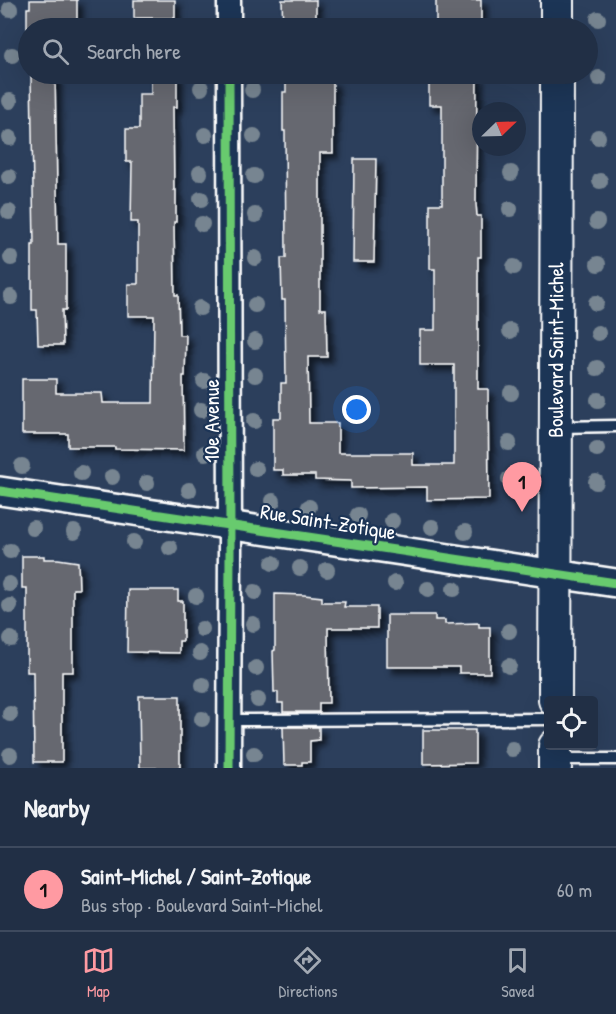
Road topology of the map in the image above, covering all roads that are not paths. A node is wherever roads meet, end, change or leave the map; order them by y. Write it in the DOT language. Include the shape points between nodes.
graph roads {
  1 [pos="229,0"];
  2 [pos="557,0"];
  3 [pos="229,18"];
  4 [pos="557,18"];
  5 [pos="229,84"];
  6 [pos="557,84"];
  7 [pos="616,426"];
  8 [pos="556,427"];
  9 [pos="0,491"];
  10 [pos="230,525"];
  11 [pos="555,574"];
  12 [pos="616,583"];
  13 [pos="555,696"];
  14 [pos="544,719"];
  15 [pos="229,720"];
  16 [pos="555,757"];
  17 [pos="616,759"];
  18 [pos="229,768"];
  1 -- 3 [label="street"];
  2 -- 4 [label="main road"];
  5 -- 10 [label="street, 10e Avenue"];
  6 -- 8 [label="main road, Boulevard Saint-Michel"];
  7 -- 8 [label="lane"];
  8 -- 11 [label="main road, Boulevard Saint-Michel"];
  9 -- 10 [label="street, Rue Saint-Zotique"];
  10 -- 11 [label="street, Rue Saint-Zotique"];
  10 -- 15 [label="street, 10e Avenue"];
  11 -- 12 [label="street, Rue Saint-Zotique"];
  11 -- 13 [label="main road, Boulevard Saint-Michel"];
  14 -- 15 [label="lane"];
  15 -- 18 [label="street, 10e Avenue"];
  16 -- 17 [label="lane"];
}
